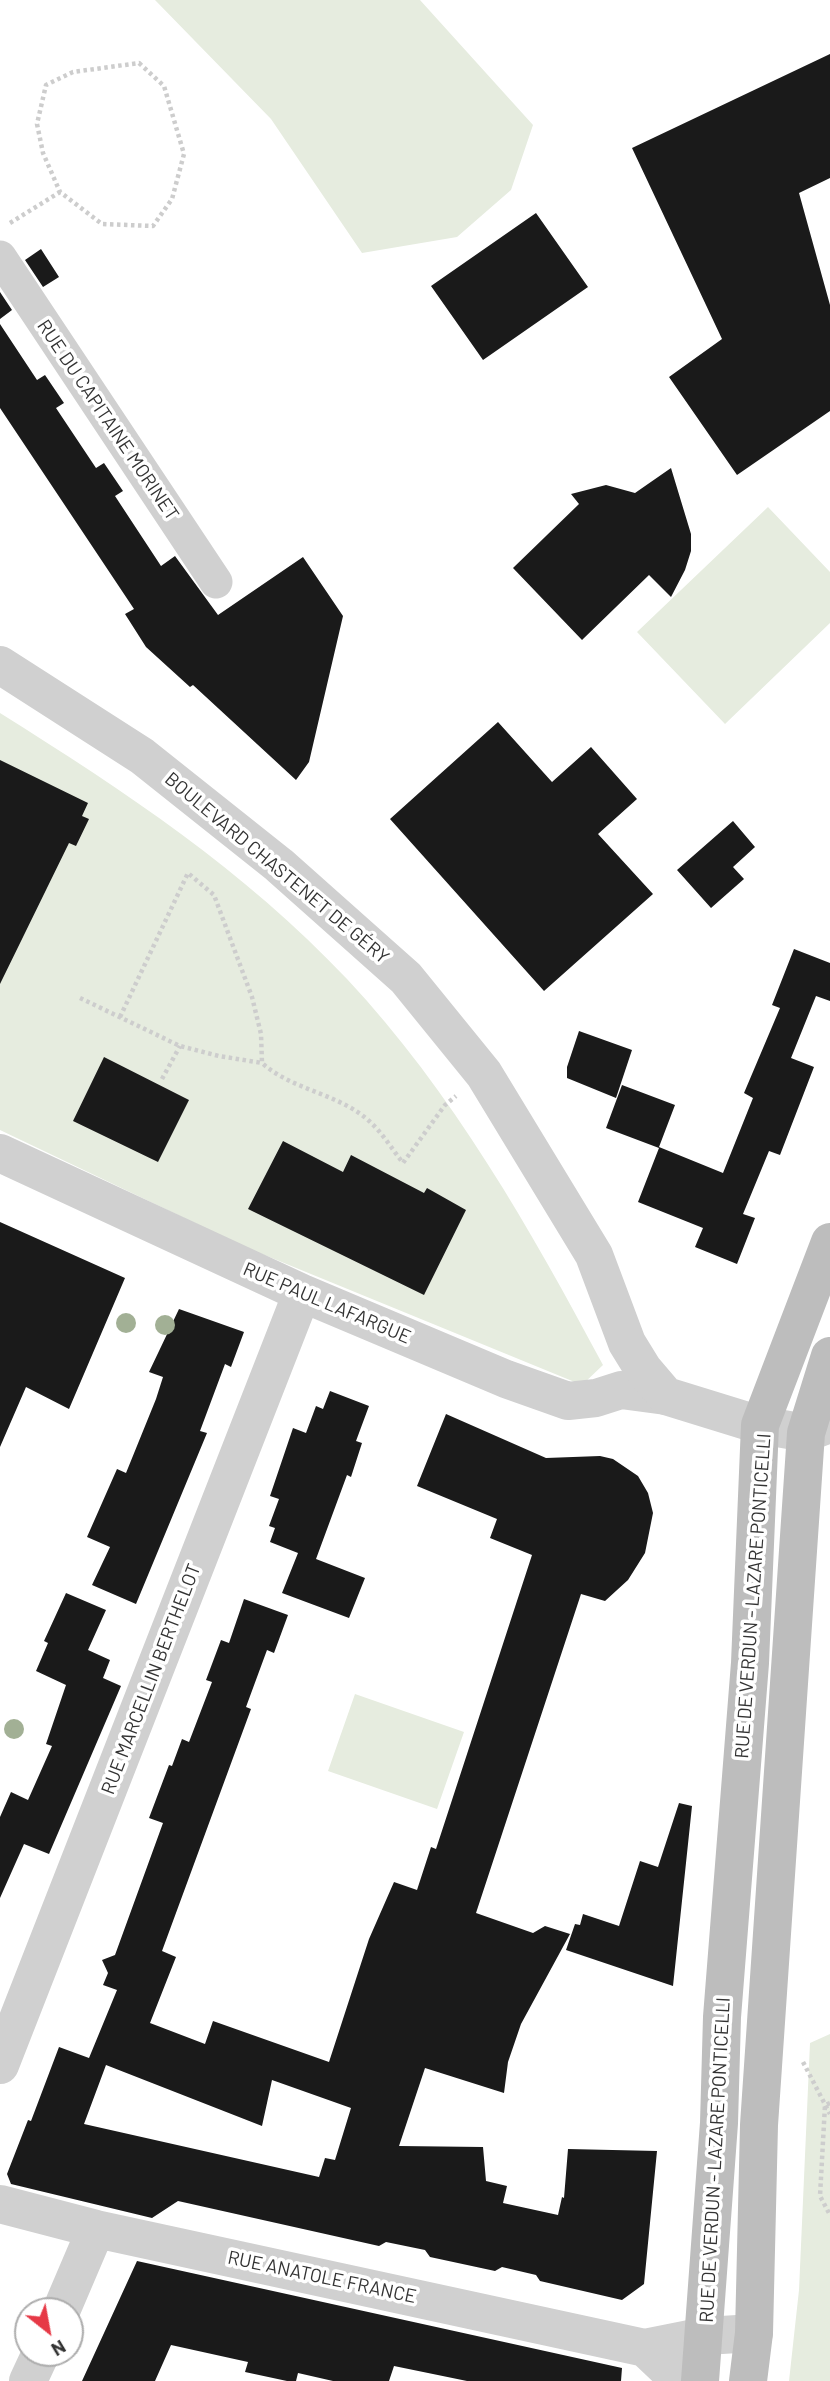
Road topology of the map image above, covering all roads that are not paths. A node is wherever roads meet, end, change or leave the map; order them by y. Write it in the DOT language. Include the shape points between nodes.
graph roads {
  1 [pos="0,257"];
  2 [pos="216,582"];
  3 [pos="0,665"];
  4 [pos="0,1153"];
  5 [pos="830,1241"];
  6 [pos="302,1293"];
  7 [pos="830,1356"];
  8 [pos="666,1396"];
  9 [pos="761,1425"];
  10 [pos="818,1428"];
  11 [pos="0,2065"];
  12 [pos="0,2204"];
  13 [pos="96,2229"];
  14 [pos="67,2297"];
  15 [pos="754,2333"];
  16 [pos="705,2336"];
  17 [pos="645,2348"];
  18 [pos="680,2381"];
  19 [pos="700,2381"];
  20 [pos="748,2381"];
  1 -- 2 [label="street, RUE DU CAPITAINE MORINET"];
  3 -- 8 [label="street, BOULEVARD CHASTENET DE GÉRY" via="142,756 279,865 406,978 484,1074 594,1255 627,1343"];
  4 -- 6 [label="street, RUE PAUL LAFARGUE"];
  5 -- 9 [label="main road"];
  6 -- 8 [label="street, RUE PAUL LAFARGUE" via="568,1401 621,1390"];
  6 -- 11 [label="street, RUE MARCELLIN BERTHELOT"];
  7 -- 10 [label="main road"];
  8 -- 9 [label="street"];
  9 -- 10 [label="street, RUE DE VERDUN - LAZARE PONTICELLI"];
  9 -- 16 [label="main road, RUE DE VERDUN - LAZARE PONTICELLI" via="750,1663 722,2017"];
  10 -- 15 [label="main road" via="759,2125"];
  12 -- 13 [label="street, RUE ANATOLE FRANCE"];
  13 -- 14 [label="street"];
  13 -- 17 [label="street, RUE ANATOLE FRANCE"];
  15 -- 16 [label="street, RUE ANATOLE FRANCE"];
  15 -- 20 [label="main road"];
  16 -- 17 [label="street, RUE ANATOLE FRANCE"];
  16 -- 19 [label="main road, RUE DE VERDUN - LAZARE PONTICELLI"];
  17 -- 18 [label="street"];
}
